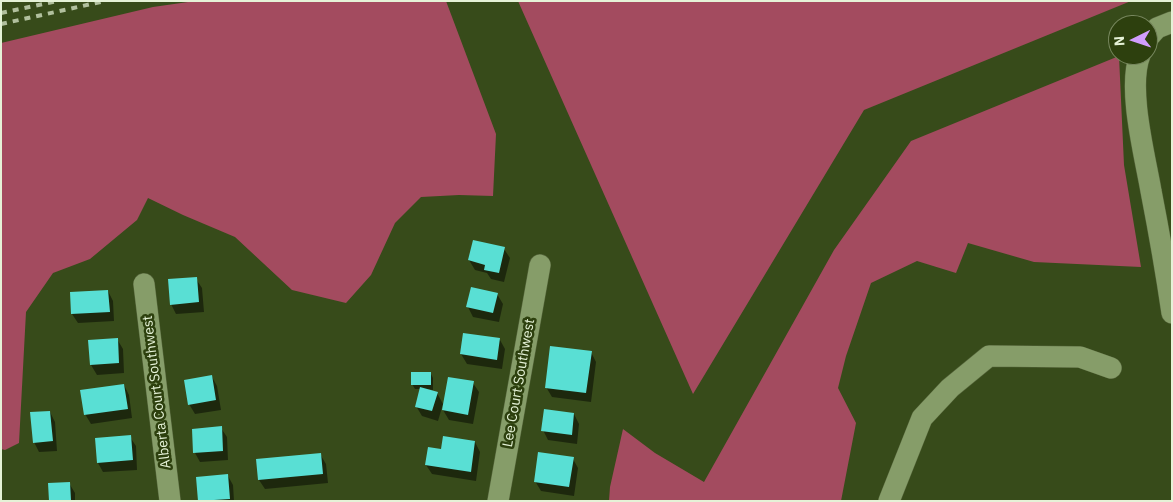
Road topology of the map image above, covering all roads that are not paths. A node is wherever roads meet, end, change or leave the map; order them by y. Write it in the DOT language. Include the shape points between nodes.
graph roads {
  1 [pos="1172,22"];
  2 [pos="1158,28"];
  3 [pos="1137,65"];
  4 [pos="540,265"];
  5 [pos="144,284"];
  6 [pos="1172,313"];
  7 [pos="1111,368"];
  8 [pos="170,501"];
  9 [pos="498,501"];
  10 [pos="889,501"];
  1 -- 2 [label="street"];
  3 -- 6 [label="street" via="1138,121"];
  4 -- 9 [label="street, Lee Court Southwest"];
  5 -- 8 [label="street, Alberta Court Southwest"];
  7 -- 10 [label="street" via="1080,357 988,356 950,388 922,418"];
}
